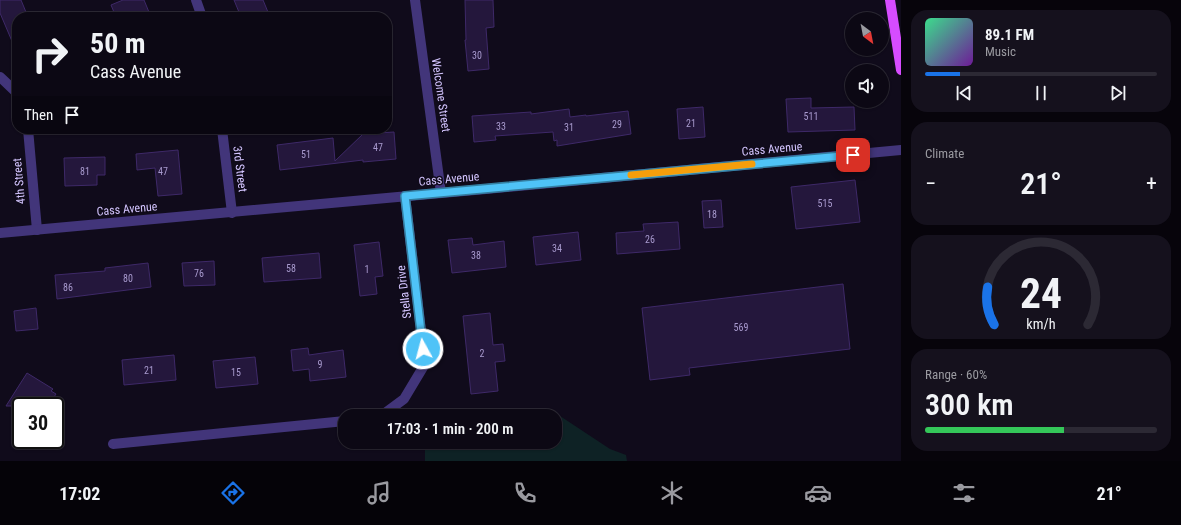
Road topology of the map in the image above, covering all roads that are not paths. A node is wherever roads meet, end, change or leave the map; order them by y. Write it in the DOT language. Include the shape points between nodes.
graph roads {
  1 [pos="196,0"];
  2 [pos="415,0"];
  3 [pos="890,0"];
  4 [pos="200,12"];
  5 [pos="901,70"];
  6 [pos="0,77"];
  7 [pos="12,88"];
  8 [pos="28,134"];
  9 [pos="223,134"];
  10 [pos="901,150"];
  11 [pos="441,193"];
  12 [pos="405,196"];
  13 [pos="232,213"];
  14 [pos="37,230"];
  15 [pos="0,233"];
  16 [pos="391,409"];
  17 [pos="338,422"];
  18 [pos="113,444"];
  1 -- 4 [label="street"];
  2 -- 11 [label="street, Welcome Street"];
  3 -- 5 [label="main road"];
  6 -- 7 [label="street"];
  8 -- 14 [label="street, 4th Street"];
  9 -- 13 [label="street, 3rd Street"];
  10 -- 11 [label="street, Cass Avenue"];
  11 -- 12 [label="street, Cass Avenue"];
  12 -- 13 [label="street, Cass Avenue"];
  12 -- 16 [label="street, Stella Drive" via="425,364 404,400"];
  13 -- 14 [label="street, Cass Avenue"];
  14 -- 15 [label="street, Cass Avenue"];
  17 -- 18 [label="street"];
}
